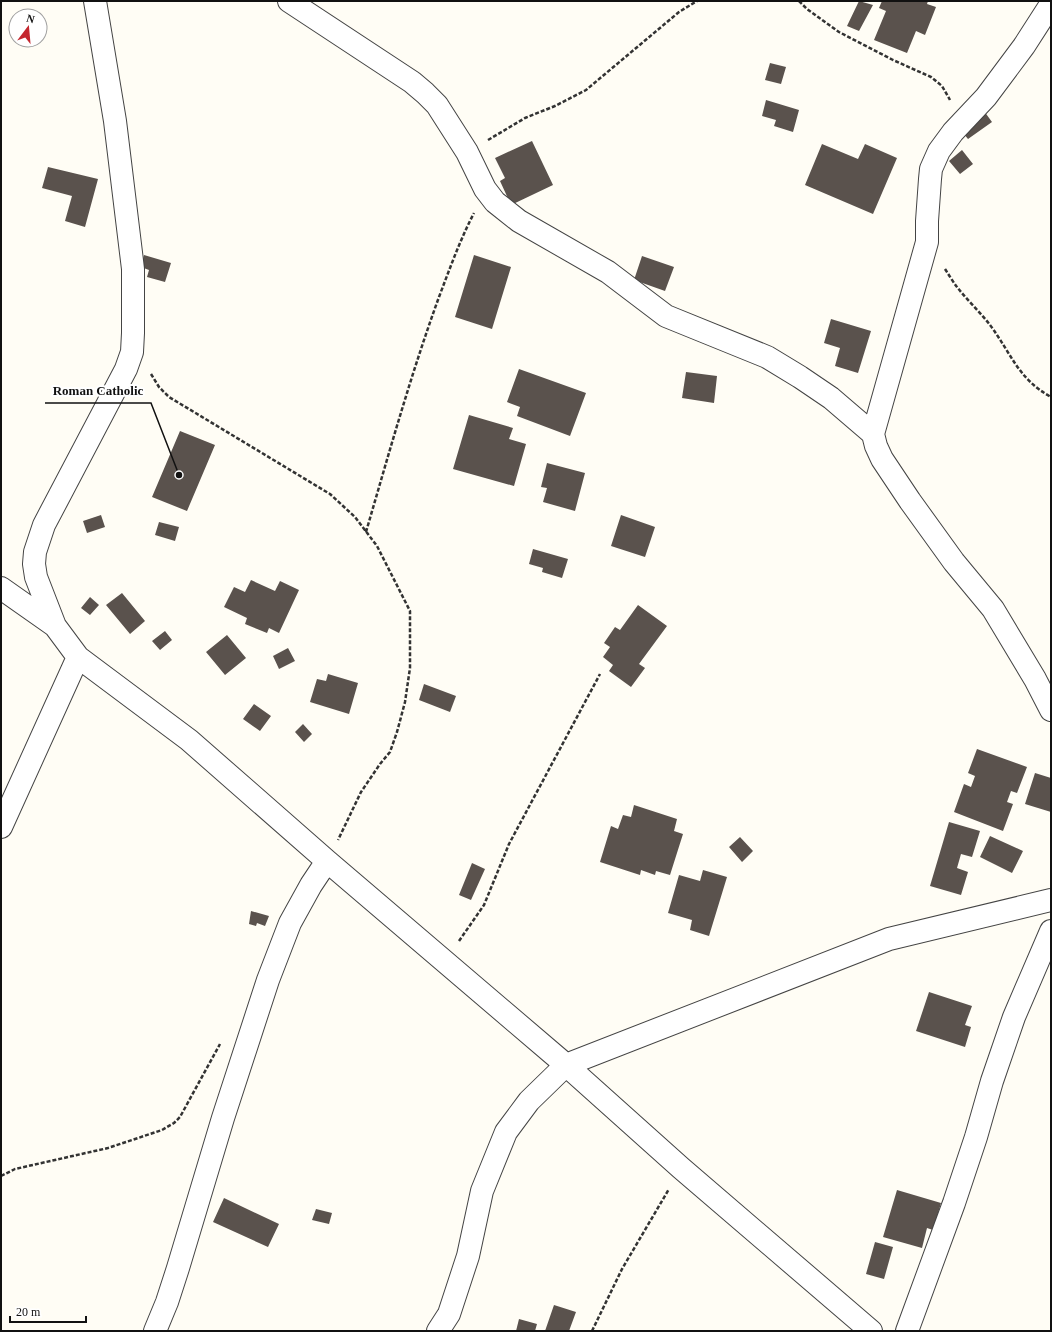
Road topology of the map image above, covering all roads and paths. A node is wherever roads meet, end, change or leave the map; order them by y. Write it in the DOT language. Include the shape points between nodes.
graph roads {
  1 [pos="96,1"];
  2 [pos="289,1"];
  3 [pos="697,1"];
  4 [pos="799,1"];
  5 [pos="1051,4"];
  6 [pos="953,132"];
  7 [pos="467,152"];
  8 [pos="485,189"];
  9 [pos="927,242"];
  10 [pos="149,369"];
  11 [pos="1051,397"];
  12 [pos="873,434"];
  13 [pos="366,532"];
  14 [pos="1,588"];
  15 [pos="55,626"];
  16 [pos="78,657"];
  17 [pos="600,674"];
  18 [pos="1051,710"];
  19 [pos="1,827"];
  20 [pos="328,861"];
  21 [pos="1051,900"];
  22 [pos="1051,931"];
  23 [pos="446,962"];
  24 [pos="222,1042"];
  25 [pos="566,1065"];
  26 [pos="681,1168"];
  27 [pos="1,1176"];
  28 [pos="155,1331"];
  29 [pos="438,1331"];
  30 [pos="592,1331"];
  31 [pos="871,1331"];
  32 [pos="906,1331"];
  1 -- 15 [label="street" via="115,121 133,269 132,352 126,369 44,525 35,552 36,577"];
  2 -- 7 [label="street" via="425,93 437,105"];
  3 -- 7 [label="path" via="680,12 586,90 525,118"];
  4 -- 6 [label="path" via="839,32 931,77 942,86 949,96"];
  5 -- 6 [label="street" via="986,97"];
  6 -- 9 [label="street" via="939,151 931,170"];
  7 -- 8 [label="street"];
  8 -- 12 [label="street" via="495,202 519,221 608,272 666,316 767,357 831,398"];
  8 -- 13 [label="path" via="460,240 432,318 412,376"];
  9 -- 11 [label="path" via="957,287 990,325 1027,380 1039,391"];
  9 -- 12 [label="street"];
  10 -- 13 [label="path" via="159,387 169,397 330,494 355,517"];
  12 -- 18 [label="street" via="882,459 910,500 954,562 993,609"];
  13 -- 20 [label="path" via="377,546 410,611 410,668 405,702 390,752 361,792"];
  14 -- 15 [label="street"];
  15 -- 16 [label="street"];
  16 -- 19 [label="street"];
  16 -- 20 [label="street" via="190,740"];
  17 -- 23 [label="path" via="509,844 484,905"];
  20 -- 23 [label="street"];
  20 -- 28 [label="street" via="290,923 268,980 178,1268"];
  21 -- 25 [label="street" via="889,939"];
  22 -- 32 [label="street" via="1014,1017 954,1202"];
  23 -- 25 [label="street"];
  24 -- 27 [label="path" via="180,1117 174,1123 162,1130 108,1148 15,1169"];
  25 -- 26 [label="street"];
  25 -- 29 [label="street" via="529,1101 506,1132 482,1191 468,1256 449,1314"];
  26 -- 30 [label="path" via="622,1269"];
  26 -- 31 [label="street"];
}
